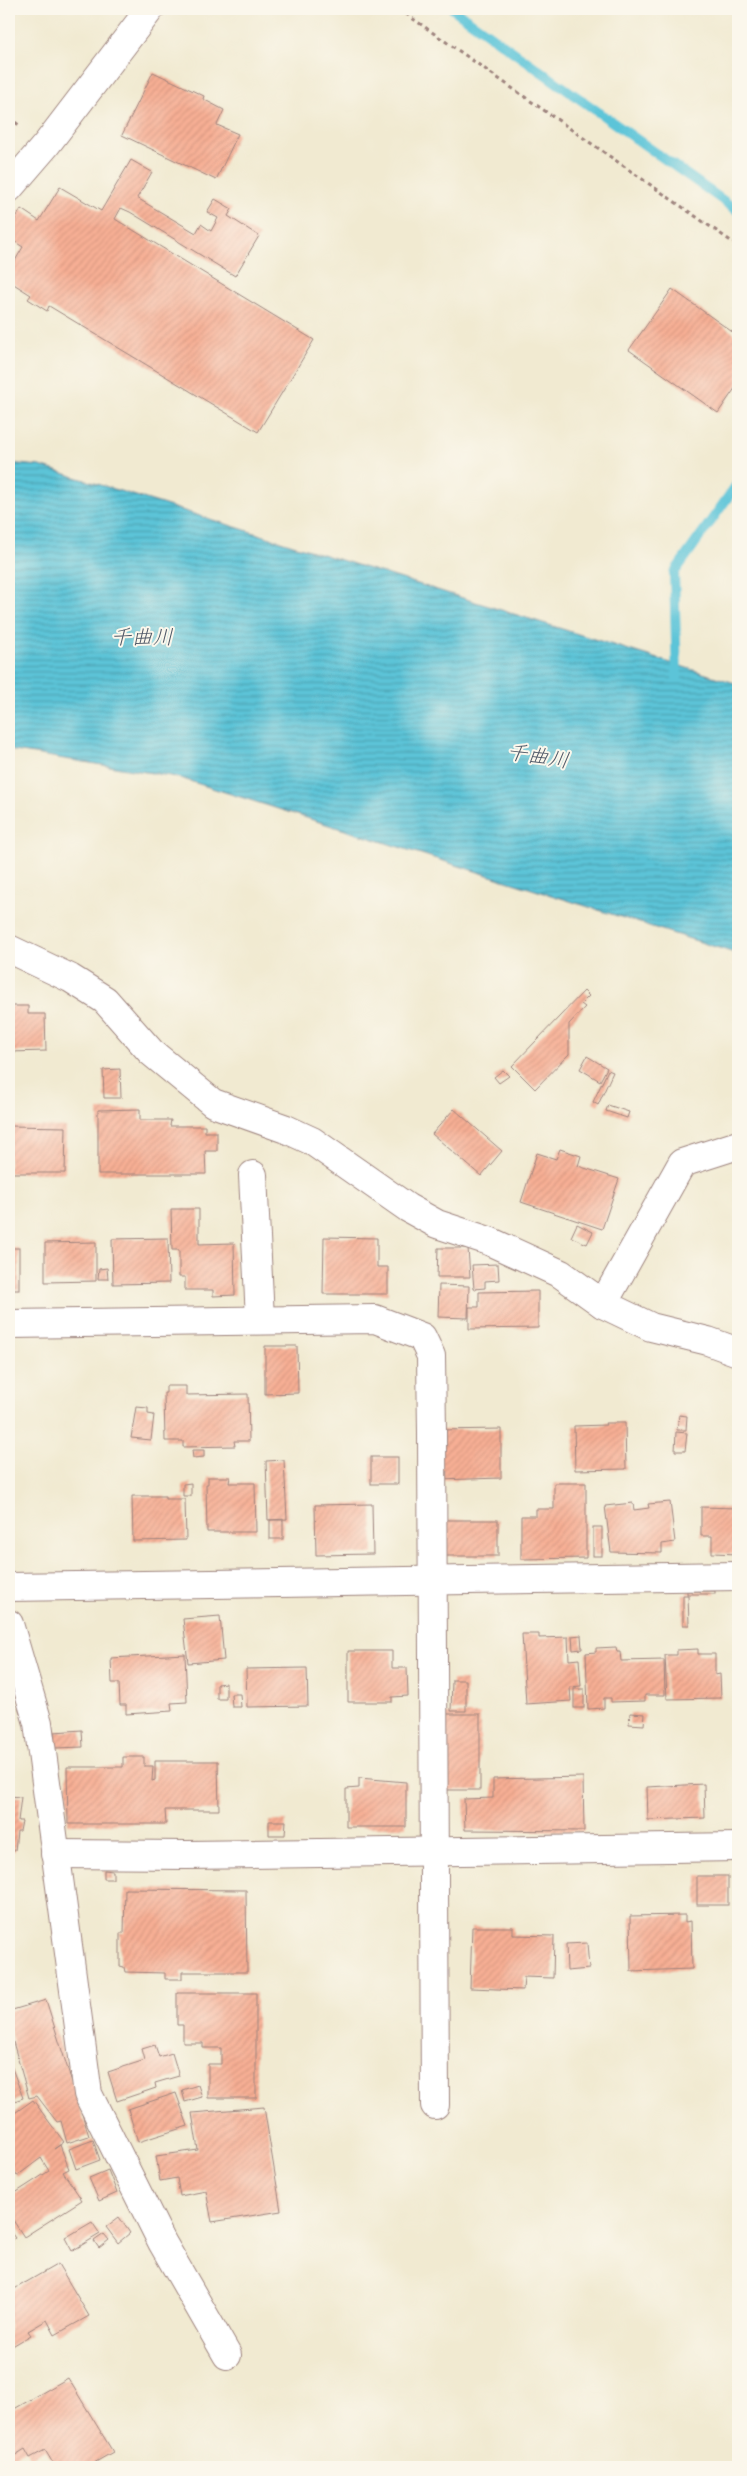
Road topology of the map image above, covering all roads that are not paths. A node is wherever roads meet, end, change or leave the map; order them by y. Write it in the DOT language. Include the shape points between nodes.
graph roads {
  1 [pos="150,9"];
  2 [pos="9,188"];
  3 [pos="9,949"];
  4 [pos="738,1145"];
  5 [pos="252,1175"];
  6 [pos="603,1304"];
  7 [pos="260,1319"];
  8 [pos="9,1324"];
  9 [pos="738,1352"];
  10 [pos="738,1576"];
  11 [pos="432,1581"];
  12 [pos="9,1588"];
  13 [pos="9,1624"];
  14 [pos="738,1847"];
  15 [pos="434,1853"];
  16 [pos="55,1854"];
  17 [pos="435,2105"];
  18 [pos="228,2355"];
  1 -- 2 [label="street"];
  3 -- 6 [label="street" via="70,978 105,1000 151,1052 213,1103 286,1128 312,1141 408,1208 438,1224 489,1241 561,1274"];
  4 -- 6 [label="street" via="682,1163"];
  5 -- 7 [label="street"];
  6 -- 9 [label="street" via="651,1327"];
  7 -- 8 [label="street"];
  7 -- 11 [label="street" via="375,1319 422,1337 431,1356"];
  10 -- 11 [label="street"];
  11 -- 12 [label="street"];
  11 -- 15 [label="street"];
  13 -- 16 [label="street" via="38,1722"];
  14 -- 15 [label="street"];
  15 -- 16 [label="street"];
  15 -- 17 [label="street"];
  16 -- 18 [label="street" via="88,2094 162,2242"];
}
